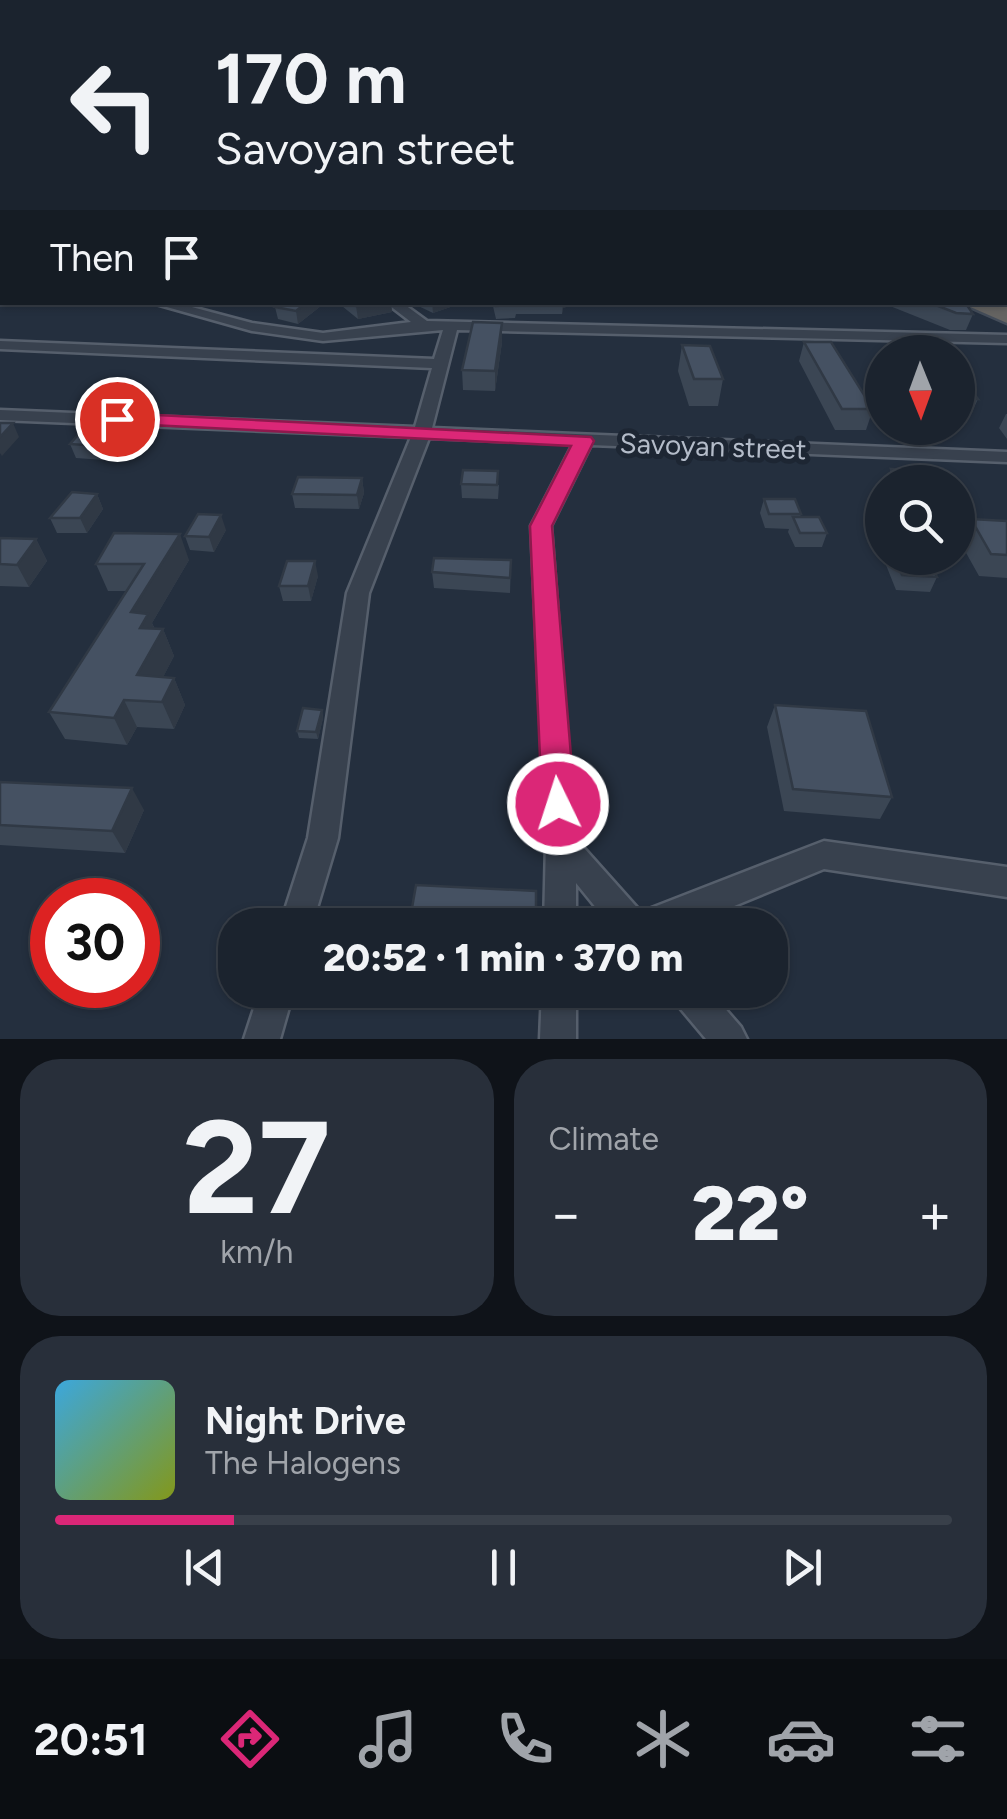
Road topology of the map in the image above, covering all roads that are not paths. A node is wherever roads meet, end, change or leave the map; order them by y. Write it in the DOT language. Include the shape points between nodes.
graph roads {
  1 [pos="168,305"];
  2 [pos="394,305"];
  3 [pos="979,305"];
  4 [pos="1007,316"];
  5 [pos="424,325"];
  6 [pos="451,326"];
  7 [pos="1007,339"];
  8 [pos="0,345"];
  9 [pos="440,364"];
  10 [pos="0,415"];
  11 [pos="421,434"];
  12 [pos="584,441"];
  13 [pos="1007,458"];
  14 [pos="561,843"];
  15 [pos="1007,882"];
  16 [pos="301,908"];
  17 [pos="560,908"];
  18 [pos="616,908"];
  19 [pos="692,908"];
  20 [pos="271,1008"];
  21 [pos="559,1008"];
  22 [pos="702,1008"];
  23 [pos="262,1039"];
  24 [pos="558,1039"];
  25 [pos="729,1039"];
  1 -- 5 [label="street" via="252,327 323,336"];
  2 -- 5 [label="street"];
  3 -- 4 [label="highway"];
  5 -- 6 [label="street"];
  6 -- 7 [label="street"];
  6 -- 9 [label="street"];
  8 -- 9 [label="street"];
  9 -- 11 [label="street"];
  10 -- 11 [label="street, Savoyan street"];
  11 -- 12 [label="street, Savoyan street"];
  11 -- 16 [label="street" via="358,593 323,838"];
  12 -- 13 [label="street, Savoyan street"];
  12 -- 14 [label="street" via="541,526"];
  14 -- 17 [label="street"];
  14 -- 18 [label="street"];
  15 -- 19 [label="street" via="824,856"];
  20 -- 23 [label="street"];
  21 -- 24 [label="street"];
  22 -- 25 [label="street"];
}
